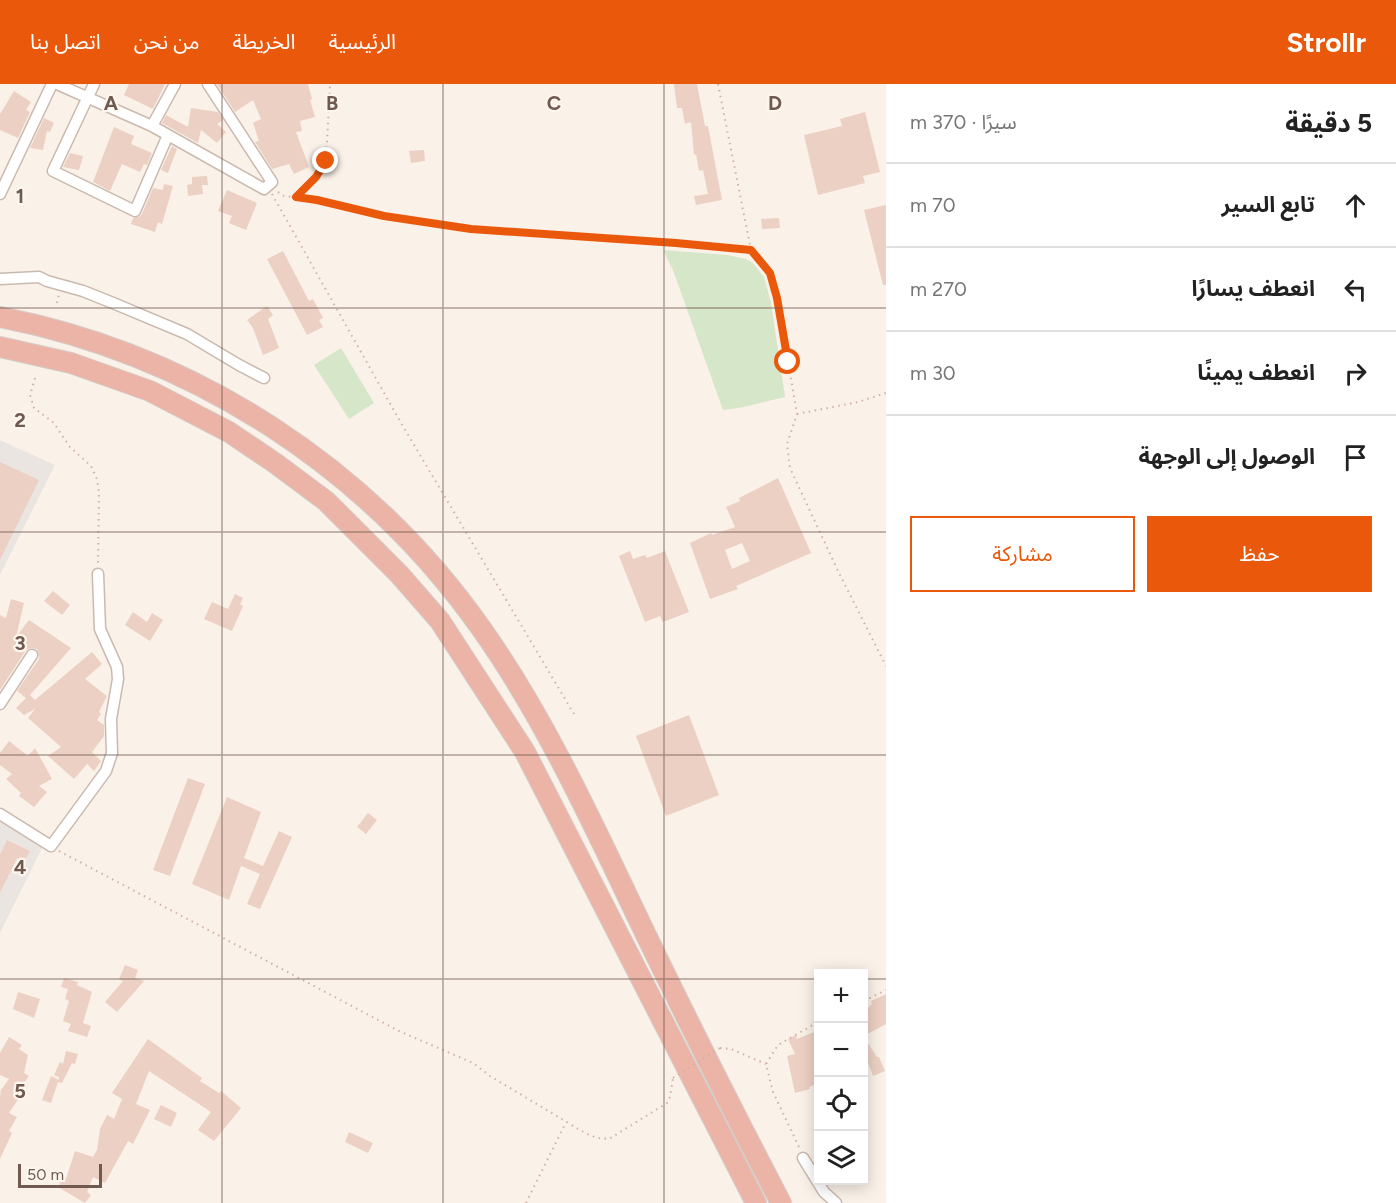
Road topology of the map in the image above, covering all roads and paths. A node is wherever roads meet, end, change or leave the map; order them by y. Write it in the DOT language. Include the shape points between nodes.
graph roads {
  1 [pos="52,84"];
  2 [pos="57,84"];
  3 [pos="94,84"];
  4 [pos="175,84"];
  5 [pos="208,84"];
  6 [pos="330,84"];
  7 [pos="718,84"];
  8 [pos="88,98"];
  9 [pos="152,126"];
  10 [pos="168,135"];
  11 [pos="268,186"];
  12 [pos="0,194"];
  13 [pos="296,197"];
  14 [pos="751,250"];
  15 [pos="0,279"];
  16 [pos="0,317"];
  17 [pos="0,347"];
  18 [pos="35,378"];
  19 [pos="264,378"];
  20 [pos="886,393"];
  21 [pos="797,414"];
  22 [pos="98,574"];
  23 [pos="33,655"];
  24 [pos="886,666"];
  25 [pos="0,704"];
  26 [pos="574,714"];
  27 [pos="0,814"];
  28 [pos="51,846"];
  29 [pos="886,990"];
  30 [pos="868,998"];
  31 [pos="817,1023"];
  32 [pos="766,1064"];
  33 [pos="566,1122"];
  34 [pos="803,1158"];
  35 [pos="526,1203"];
  36 [pos="756,1203"];
  37 [pos="781,1203"];
  38 [pos="836,1203"];
  1 -- 12 [label="street"];
  2 -- 8 [label="street"];
  3 -- 8 [label="street"];
  4 -- 9 [label="street"];
  5 -- 11 [label="street" via="272,183"];
  6 -- 13 [label="path" via="326,161"];
  7 -- 14 [label="path"];
  8 -- 9 [label="street"];
  8 -- 10 [label="street" via="53,171 135,211"];
  9 -- 10 [label="street"];
  10 -- 11 [label="street" via="264,189"];
  11 -- 13 [label="path" via="284,196"];
  11 -- 26 [label="path" via="401,423"];
  13 -- 14 [label="path" via="471,229"];
  14 -- 21 [label="path" via="770,273"];
  15 -- 19 [label="street" via="39,277 93,295 187,334"];
  16 -- 37 [label="highway" via="64,332 128,355 194,383 259,418 345,480 395,525 438,572 481,628 525,696 590,817"];
  17 -- 36 [label="highway" via="71,363 140,388 229,432 326,501 399,574 440,621 525,752"];
  18 -- 22 [label="path" via="30,395 34,408 54,423 69,446 91,466 97,479"];
  20 -- 21 [label="path"];
  21 -- 24 [label="path" via="788,444 790,468"];
  22 -- 28 [label="street" via="100,629 117,667 118,679 111,719 112,753 106,771"];
  23 -- 25 [label="street"];
  27 -- 28 [label="street"];
  28 -- 33 [label="path" via="399,1031 473,1063"];
  29 -- 30 [label="path"];
  31 -- 32 [label="path" via="778,1045"];
  32 -- 33 [label="path, bridge" via="720,1048 673,1078 666,1103 609,1139 591,1136"];
  32 -- 34 [label="path" via="773,1092"];
  33 -- 35 [label="path"];
  34 -- 38 [label="street" via="824,1192"];
}
